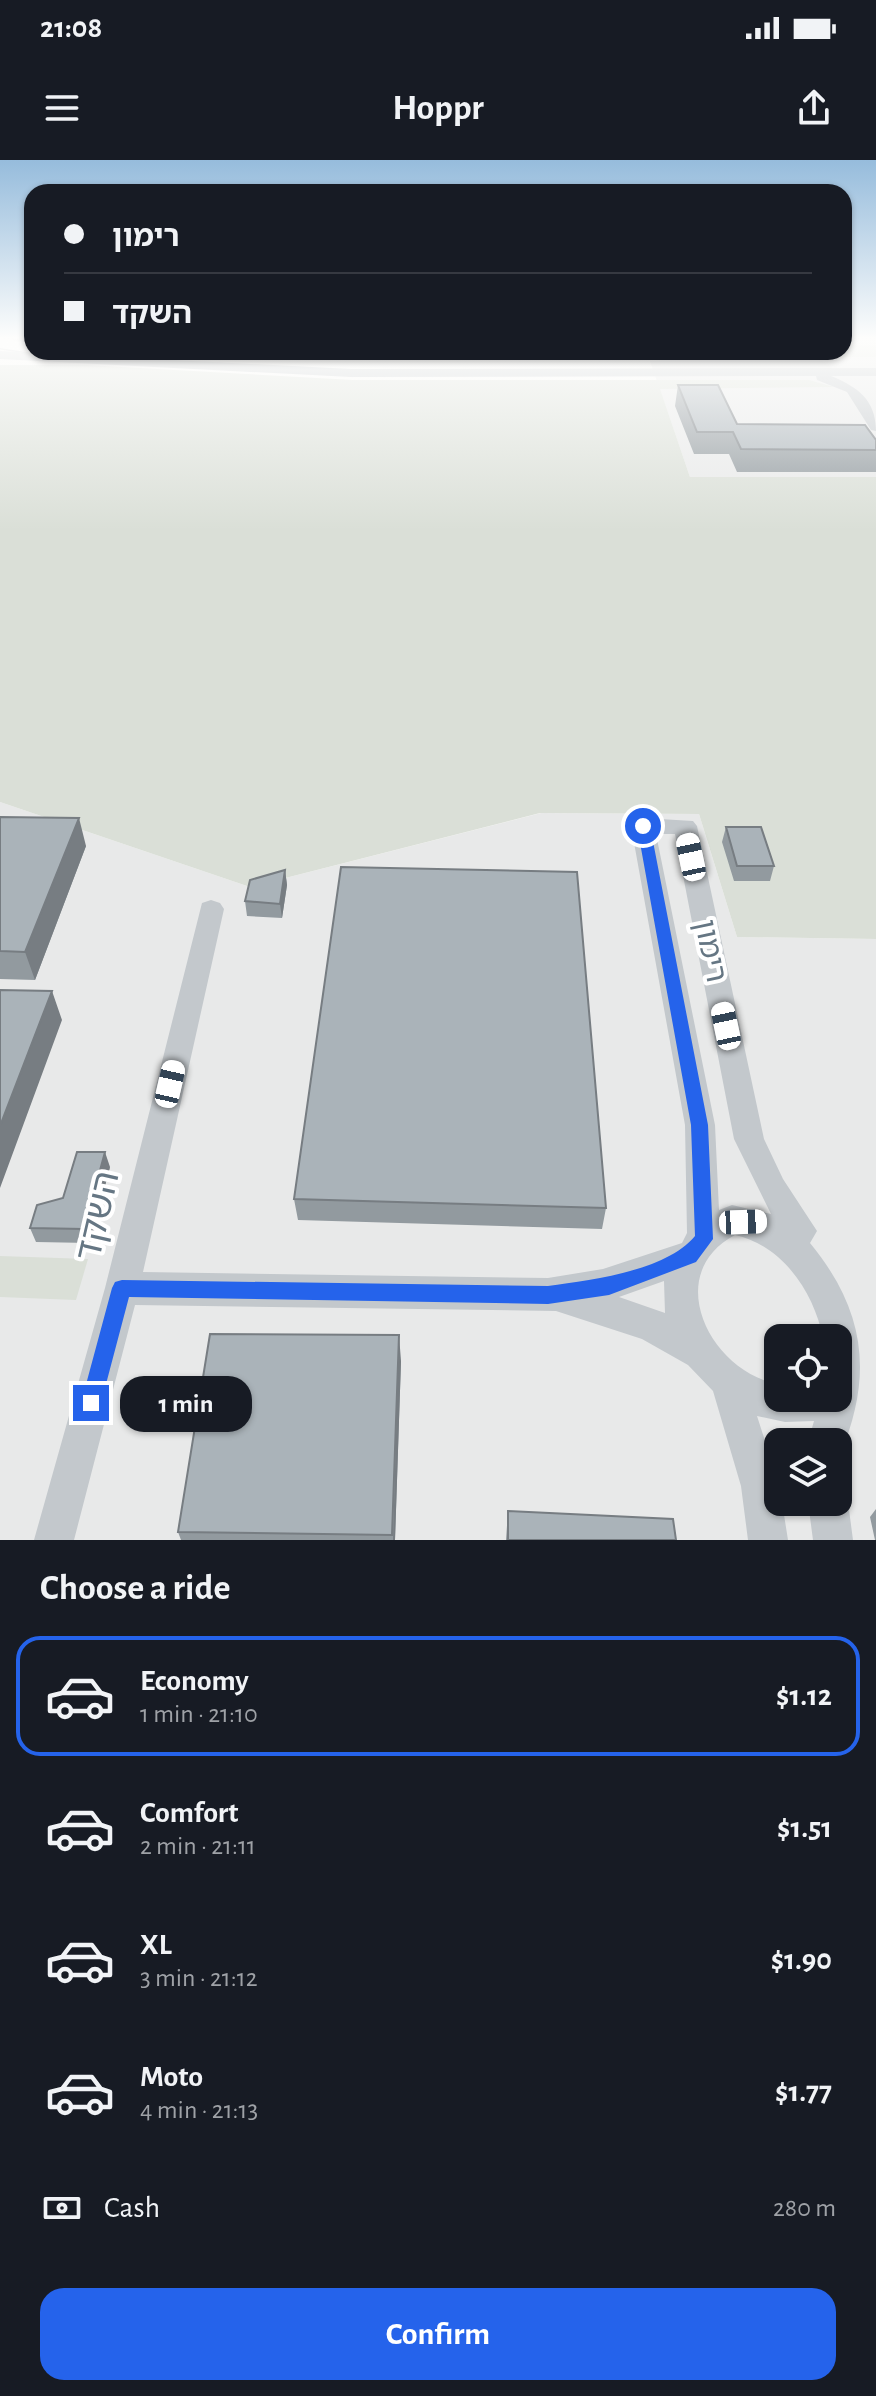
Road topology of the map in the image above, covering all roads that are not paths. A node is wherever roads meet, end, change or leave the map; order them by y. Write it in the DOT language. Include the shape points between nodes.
graph roads {
  1 [pos="860,402"];
  2 [pos="876,427"];
  3 [pos="211,909"];
  4 [pos="801,1231"];
  5 [pos="696,1248"];
  6 [pos="844,1261"];
  7 [pos="122,1288"];
  8 [pos="548,1295"];
  9 [pos="874,1333"];
  10 [pos="701,1352"];
  11 [pos="728,1381"];
  12 [pos="852,1383"];
  13 [pos="764,1399"];
  14 [pos="830,1516"];
  15 [pos="54,1540"];
  16 [pos="768,1540"];
  17 [pos="833,1540"];
  1 -- 2 [label="street"];
  3 -- 7 [label="street, השקד"];
  4 -- 5 [label="street" via="765,1221 725,1224"];
  4 -- 5 [label="street, רימון" via="772,1189 749,1139 685,826 643,826 700,1125"];
  4 -- 6 [label="street"];
  5 -- 8 [label="street" via="603,1287"];
  5 -- 10 [label="street" via="681,1278 680,1303"];
  7 -- 8 [label="street"];
  7 -- 15 [label="street, השקד"];
  8 -- 10 [label="street" via="650,1324"];
  9 -- 12 [label="street" via="874,1349 862,1375"];
  10 -- 11 [label="street"];
  11 -- 13 [label="street"];
  11 -- 16 [label="street" via="760,1486"];
  14 -- 17 [label="street"];
}
